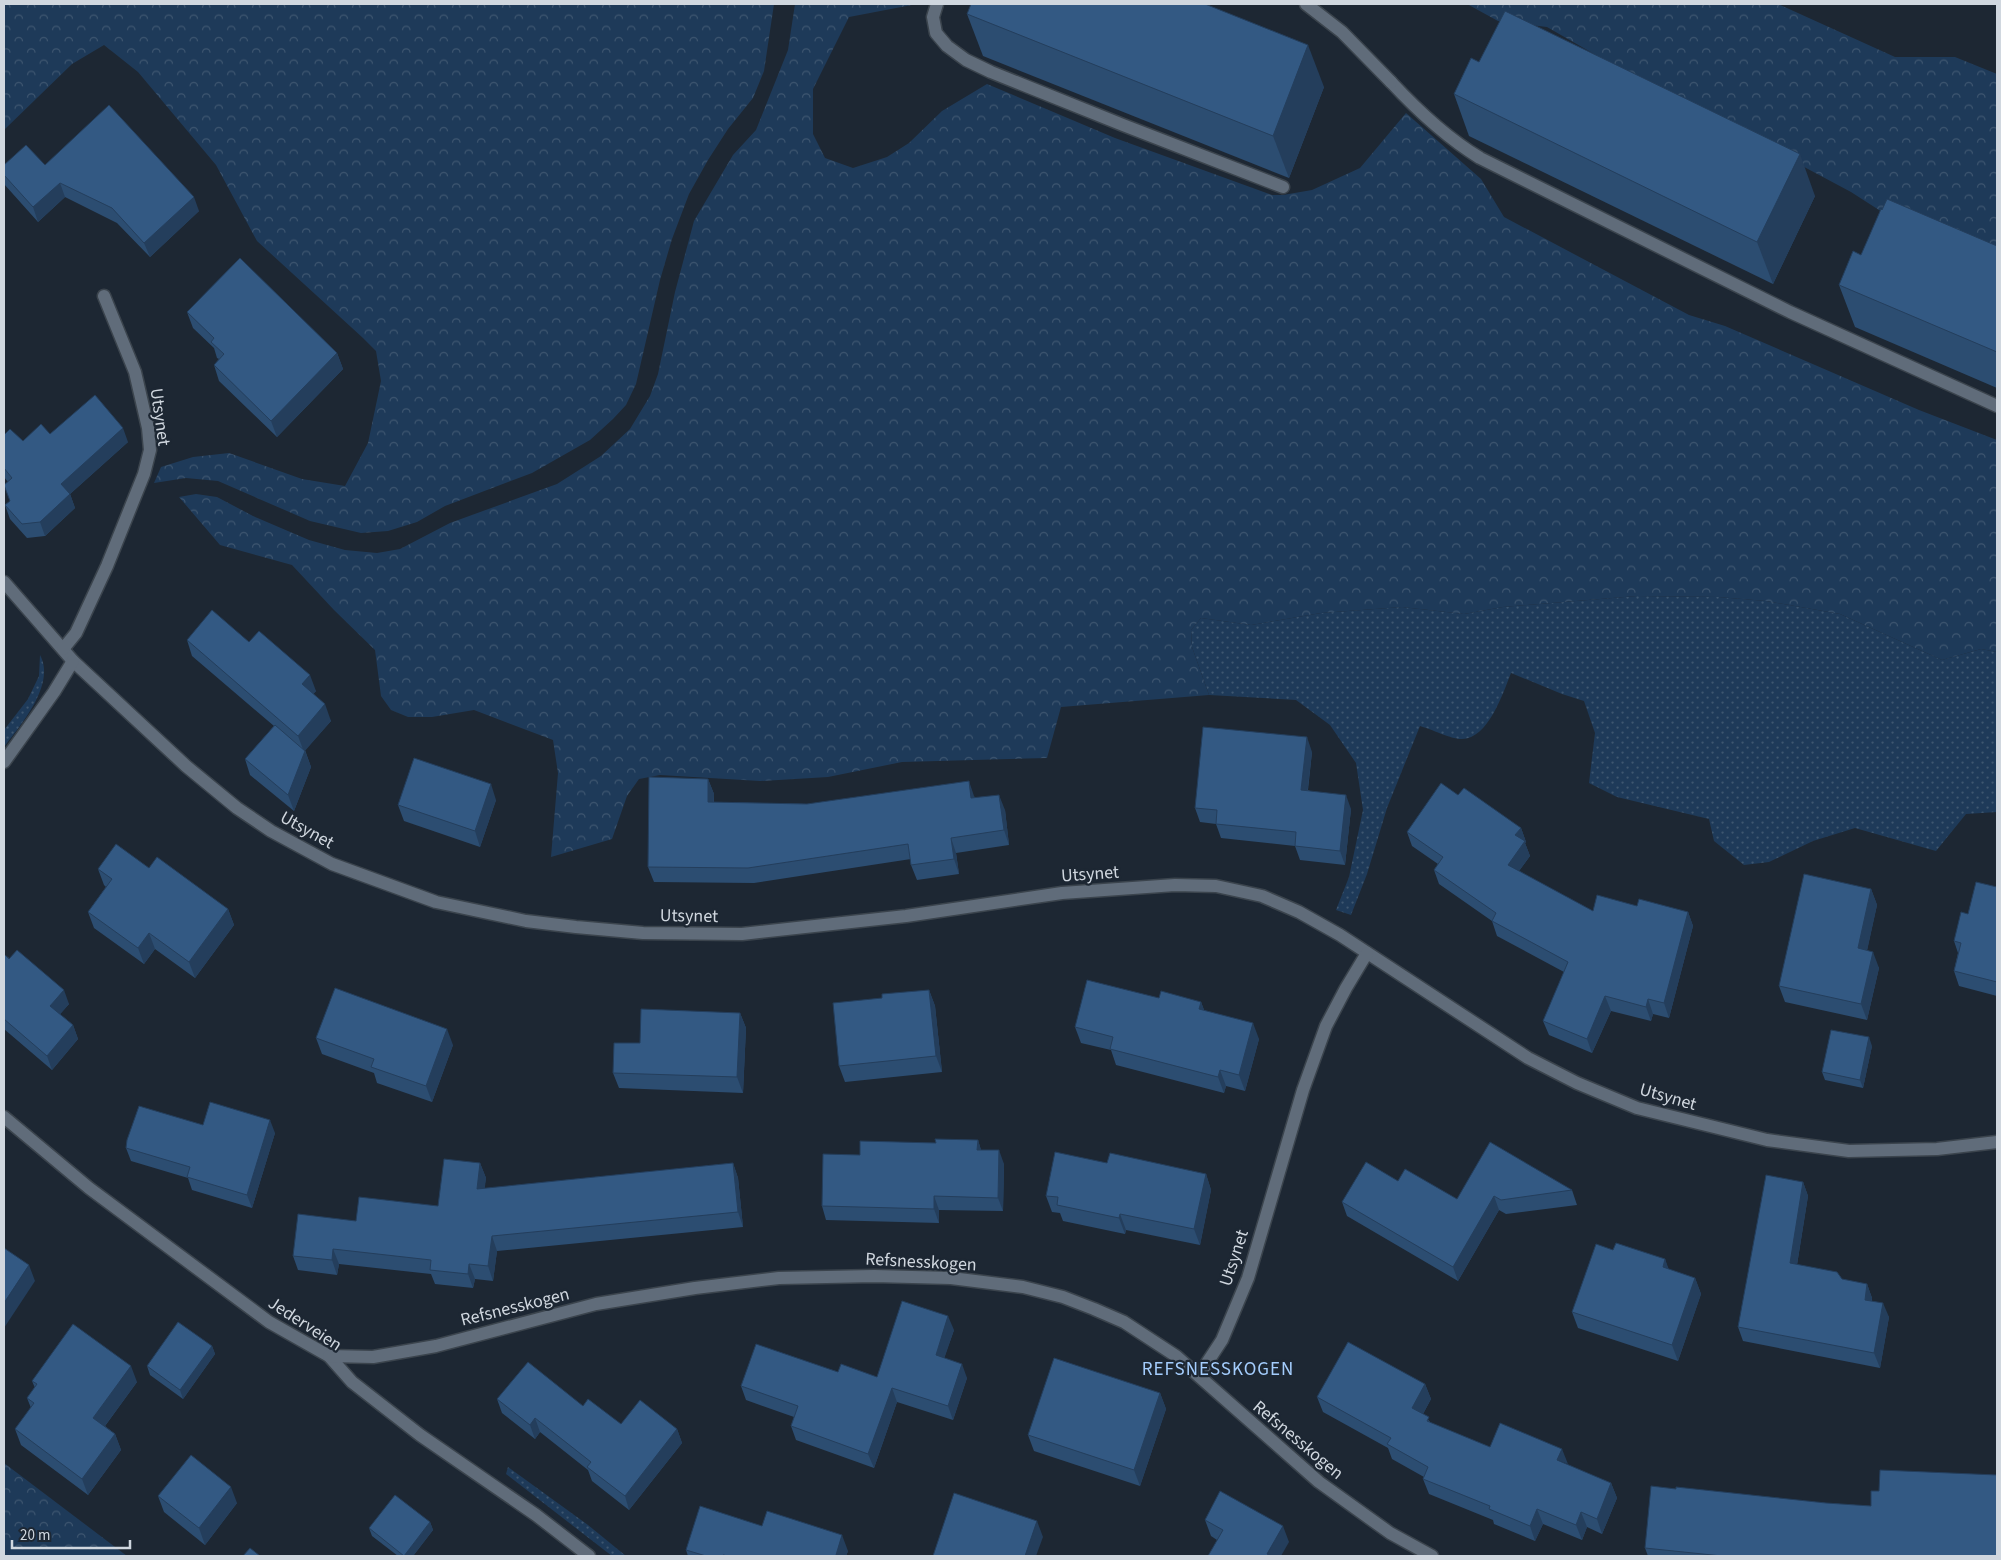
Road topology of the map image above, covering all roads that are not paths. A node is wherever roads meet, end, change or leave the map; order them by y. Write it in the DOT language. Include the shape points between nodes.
graph roads {
  1 [pos="937,4"];
  2 [pos="1306,4"];
  3 [pos="1283,187"];
  4 [pos="104,296"];
  5 [pos="1997,406"];
  6 [pos="4,582"];
  7 [pos="63,650"];
  8 [pos="73,661"];
  9 [pos="4,762"];
  10 [pos="1367,953"];
  11 [pos="4,1117"];
  12 [pos="1997,1142"];
  13 [pos="329,1356"];
  14 [pos="1199,1375"];
  15 [pos="589,1556"];
  16 [pos="1432,1556"];
  1 -- 3 [label="street" via="933,17 936,33 966,60"];
  2 -- 5 [label="street" via="1342,32 1406,98 1458,144 1480,158 1790,312"];
  4 -- 7 [label="street, Utsynet" via="135,372 150,450 144,474 107,566 76,633"];
  6 -- 7 [label="street, Utsynet"];
  7 -- 8 [label="street, Utsynet"];
  8 -- 9 [label="street"];
  8 -- 10 [label="street, Utsynet" via="186,766 237,808 332,864 436,902 526,921 576,927 643,933 742,934 906,916 1062,893 1175,885 1216,886 1262,896 1299,912"];
  10 -- 12 [label="street, Utsynet" via="1528,1058 1637,1108 1767,1140 1850,1151 1937,1149"];
  10 -- 14 [label="street, Utsynet" via="1326,1026 1303,1090 1248,1278 1222,1340"];
  11 -- 13 [label="street, Jederveien" via="89,1188 270,1322"];
  13 -- 14 [label="street, Refsnesskogen" via="373,1357 436,1346 596,1304 694,1288 779,1278 874,1276 951,1278 1023,1287 1063,1298 1124,1322"];
  13 -- 15 [label="street, Jederveien" via="352,1382 420,1435"];
  14 -- 16 [label="street, Refsnesskogen" via="1318,1482 1390,1533"];
}
